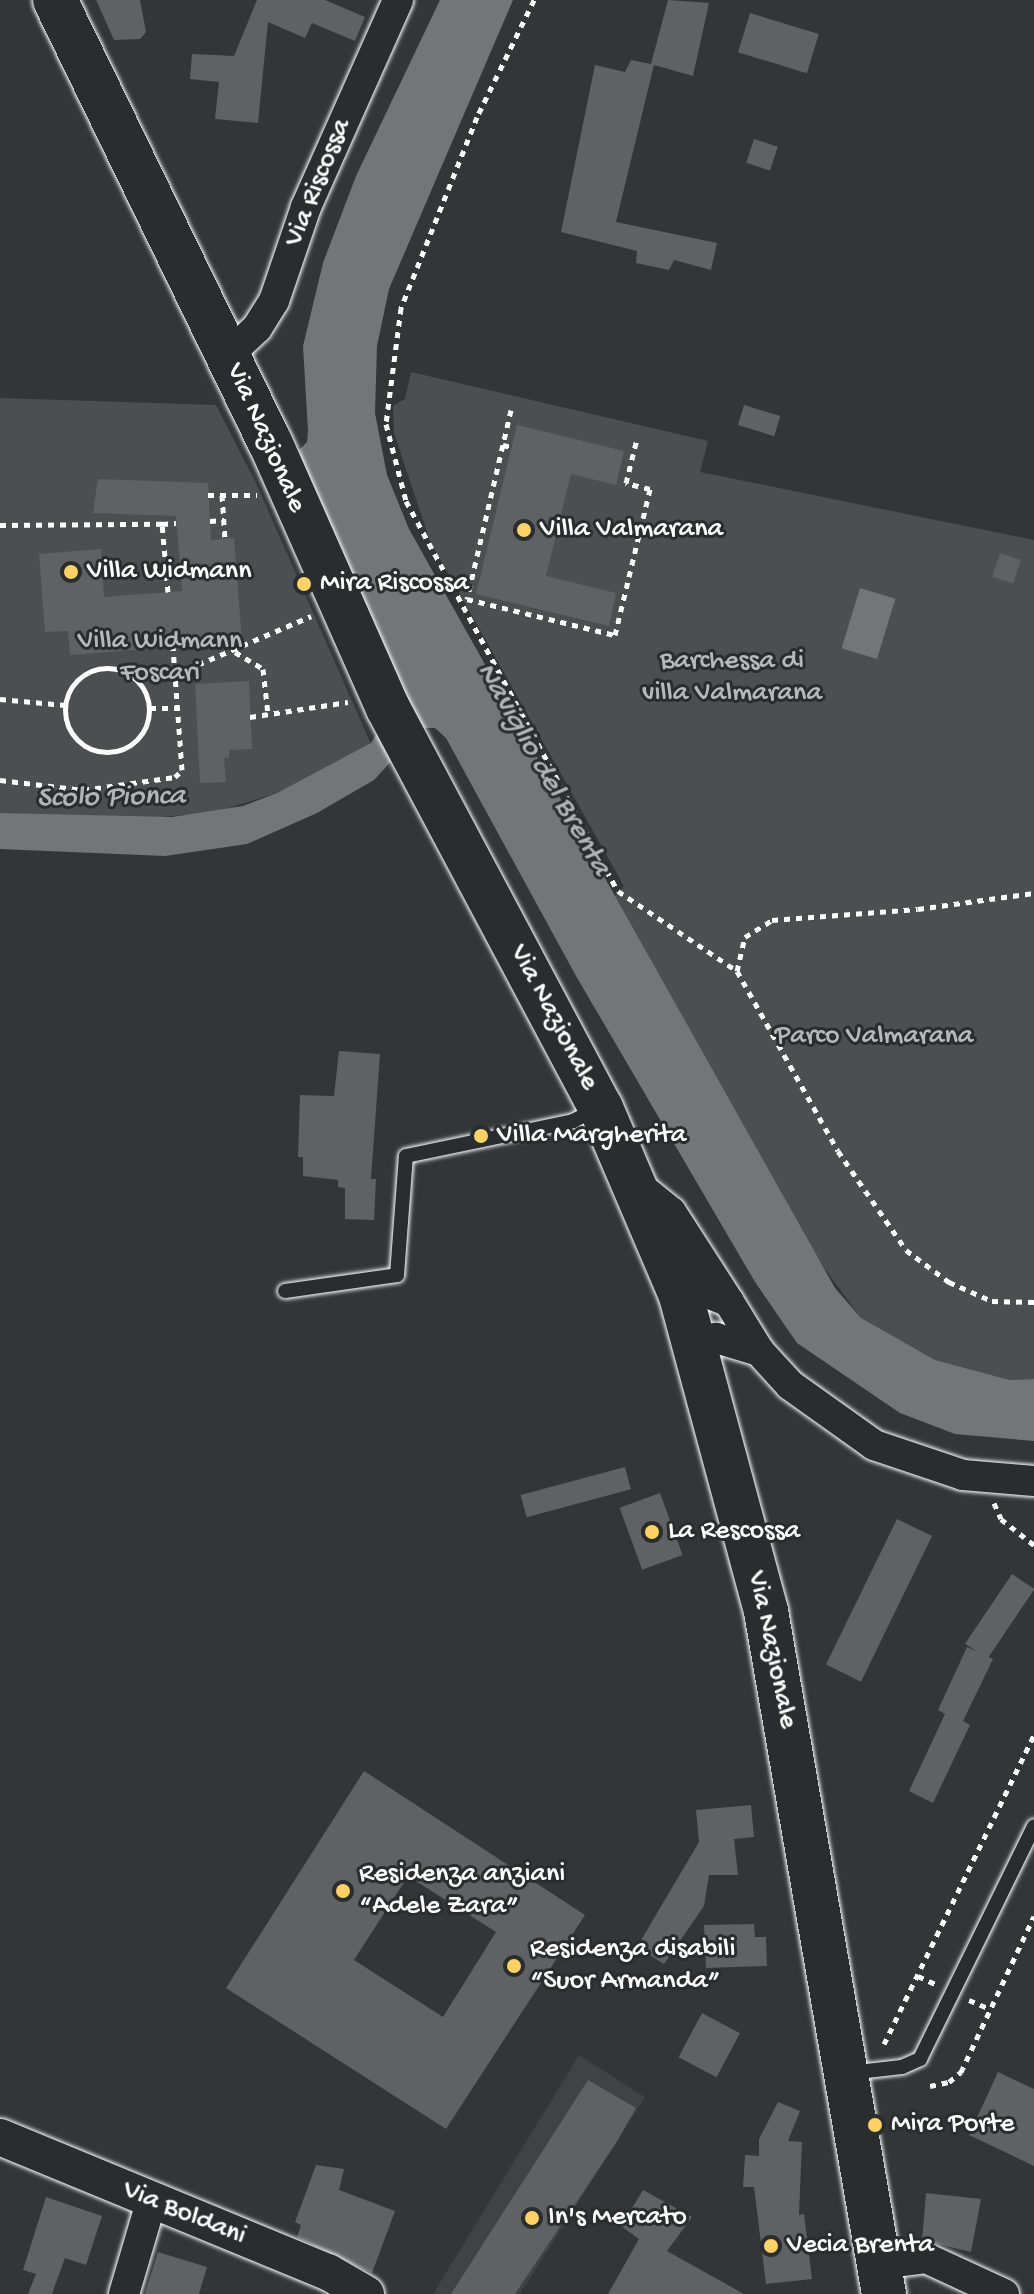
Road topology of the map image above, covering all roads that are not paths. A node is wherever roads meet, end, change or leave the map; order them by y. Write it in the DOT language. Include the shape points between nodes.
graph roads {
  1 [pos="55,0"];
  2 [pos="398,0"];
  3 [pos="228,355"];
  4 [pos="601,1108"];
  5 [pos="635,1183"];
  6 [pos="285,1291"];
  7 [pos="681,1296"];
  8 [pos="729,1302"];
  9 [pos="696,1343"];
  10 [pos="759,1351"];
  11 [pos="1034,1481"];
  12 [pos="1034,1826"];
  13 [pos="848,2073"];
  14 [pos="0,2137"];
  15 [pos="151,2202"];
  16 [pos="882,2279"];
  17 [pos="124,2294"];
  18 [pos="366,2294"];
  19 [pos="1004,2294"];
  1 -- 3 [label="main road, Via Nazionale"];
  2 -- 3 [label="street, Via Riscossa" via="306,207 274,301 257,328"];
  3 -- 4 [label="main road, Via Nazionale" via="287,485 371,705 413,756"];
  4 -- 5 [label="main road, Via Nazionale"];
  4 -- 6 [label="lane" via="573,1121 406,1156 397,1275"];
  5 -- 7 [label="main road, Via Nazionale"];
  5 -- 8 [label="street" via="671,1212"];
  7 -- 8 [label="street" via="700,1290"];
  7 -- 9 [label="main road, Via Nazionale"];
  8 -- 10 [label="street"];
  9 -- 10 [label="street" via="716,1338"];
  9 -- 13 [label="main road, Via Nazionale" via="766,1611"];
  10 -- 11 [label="street" via="790,1385 874,1445 963,1475"];
  12 -- 13 [label="lane" via="920,2059 902,2067"];
  13 -- 16 [label="main road, Via Nazionale"];
  14 -- 15 [label="street, Via Boldani"];
  15 -- 17 [label="street"];
  15 -- 18 [label="street, Via Boldani" via="328,2272"];
  16 -- 19 [label="street" via="926,2258"];
}
